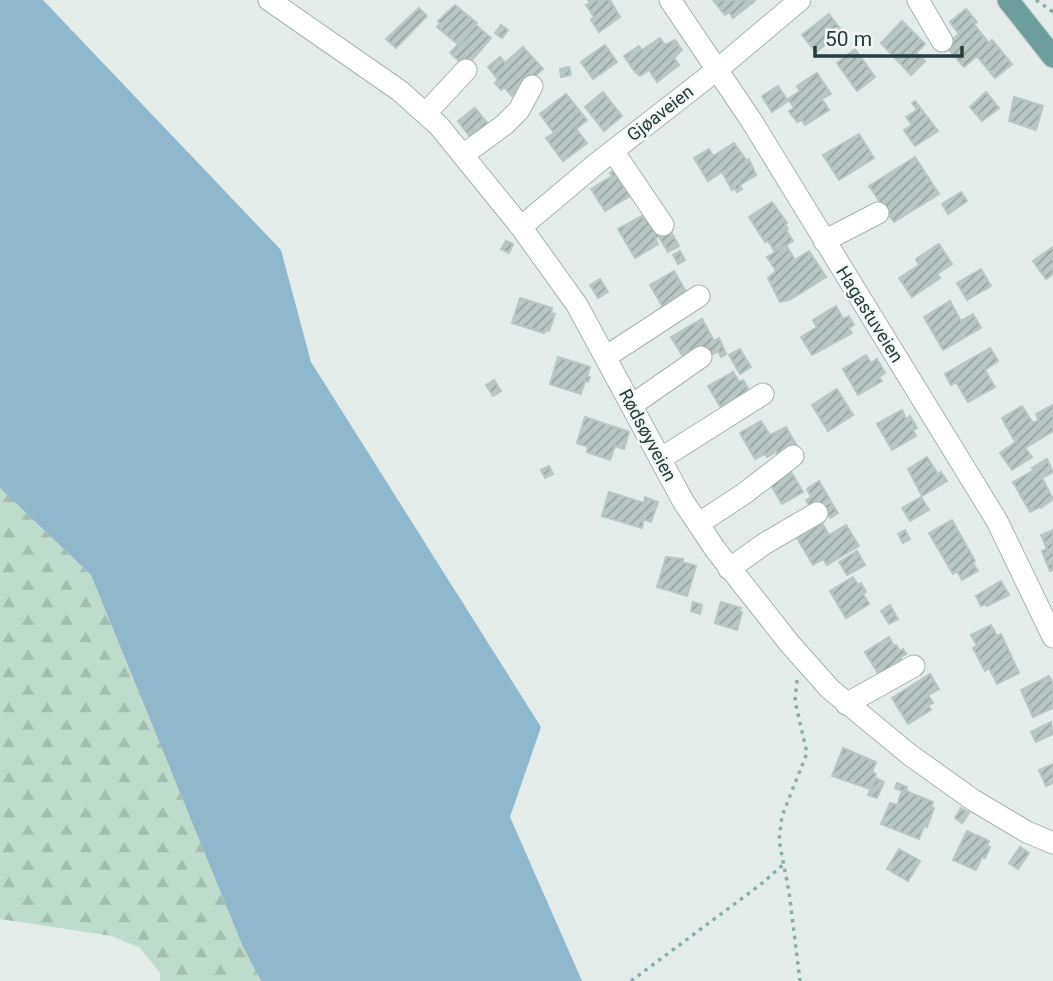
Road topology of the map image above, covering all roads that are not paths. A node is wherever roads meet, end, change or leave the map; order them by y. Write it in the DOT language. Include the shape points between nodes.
graph roads {
  1 [pos="269,0"];
  2 [pos="670,0"];
  3 [pos="800,0"];
  4 [pos="918,0"];
  5 [pos="1008,0"];
  6 [pos="942,41"];
  7 [pos="1053,57"];
  8 [pos="467,69"];
  9 [pos="718,69"];
  10 [pos="532,86"];
  11 [pos="426,113"];
  12 [pos="613,150"];
  13 [pos="463,155"];
  14 [pos="878,213"];
  15 [pos="663,225"];
  16 [pos="521,227"];
  17 [pos="824,241"];
  18 [pos="699,296"];
  19 [pos="607,356"];
  20 [pos="701,357"];
  21 [pos="763,394"];
  22 [pos="632,405"];
  23 [pos="793,456"];
  24 [pos="660,459"];
  25 [pos="817,513"];
  26 [pos="698,524"];
  27 [pos="729,569"];
  28 [pos="1053,637"];
  29 [pos="914,666"];
  30 [pos="846,704"];
  31 [pos="1053,843"];
  1 -- 11 [label="street, Rødsøyveien"];
  2 -- 9 [label="street, Hagastuveien"];
  3 -- 9 [label="street, Gjøaveien"];
  4 -- 6 [label="street"];
  5 -- 7 [label="main road"];
  8 -- 11 [label="street"];
  9 -- 12 [label="street, Gjøaveien"];
  9 -- 17 [label="street, Hagastuveien"];
  10 -- 13 [label="street" via="504,125"];
  11 -- 13 [label="street, Rødsøyveien"];
  12 -- 15 [label="street"];
  12 -- 16 [label="street, Gjøaveien"];
  13 -- 16 [label="street, Rødsøyveien"];
  14 -- 17 [label="street"];
  16 -- 19 [label="street, Rødsøyveien" via="578,305"];
  17 -- 28 [label="street, Hagastuveien" via="997,521"];
  18 -- 19 [label="street"];
  19 -- 22 [label="street, Rødsøyveien"];
  20 -- 22 [label="street"];
  21 -- 24 [label="street"];
  22 -- 24 [label="street, Rødsøyveien"];
  23 -- 26 [label="street"];
  24 -- 26 [label="street, Rødsøyveien"];
  25 -- 27 [label="street"];
  26 -- 27 [label="street, Rødsøyveien"];
  27 -- 30 [label="street, Rødsøyveien"];
  29 -- 30 [label="street"];
  30 -- 31 [label="street, Rødsøyveien" via="973,800"];
}
